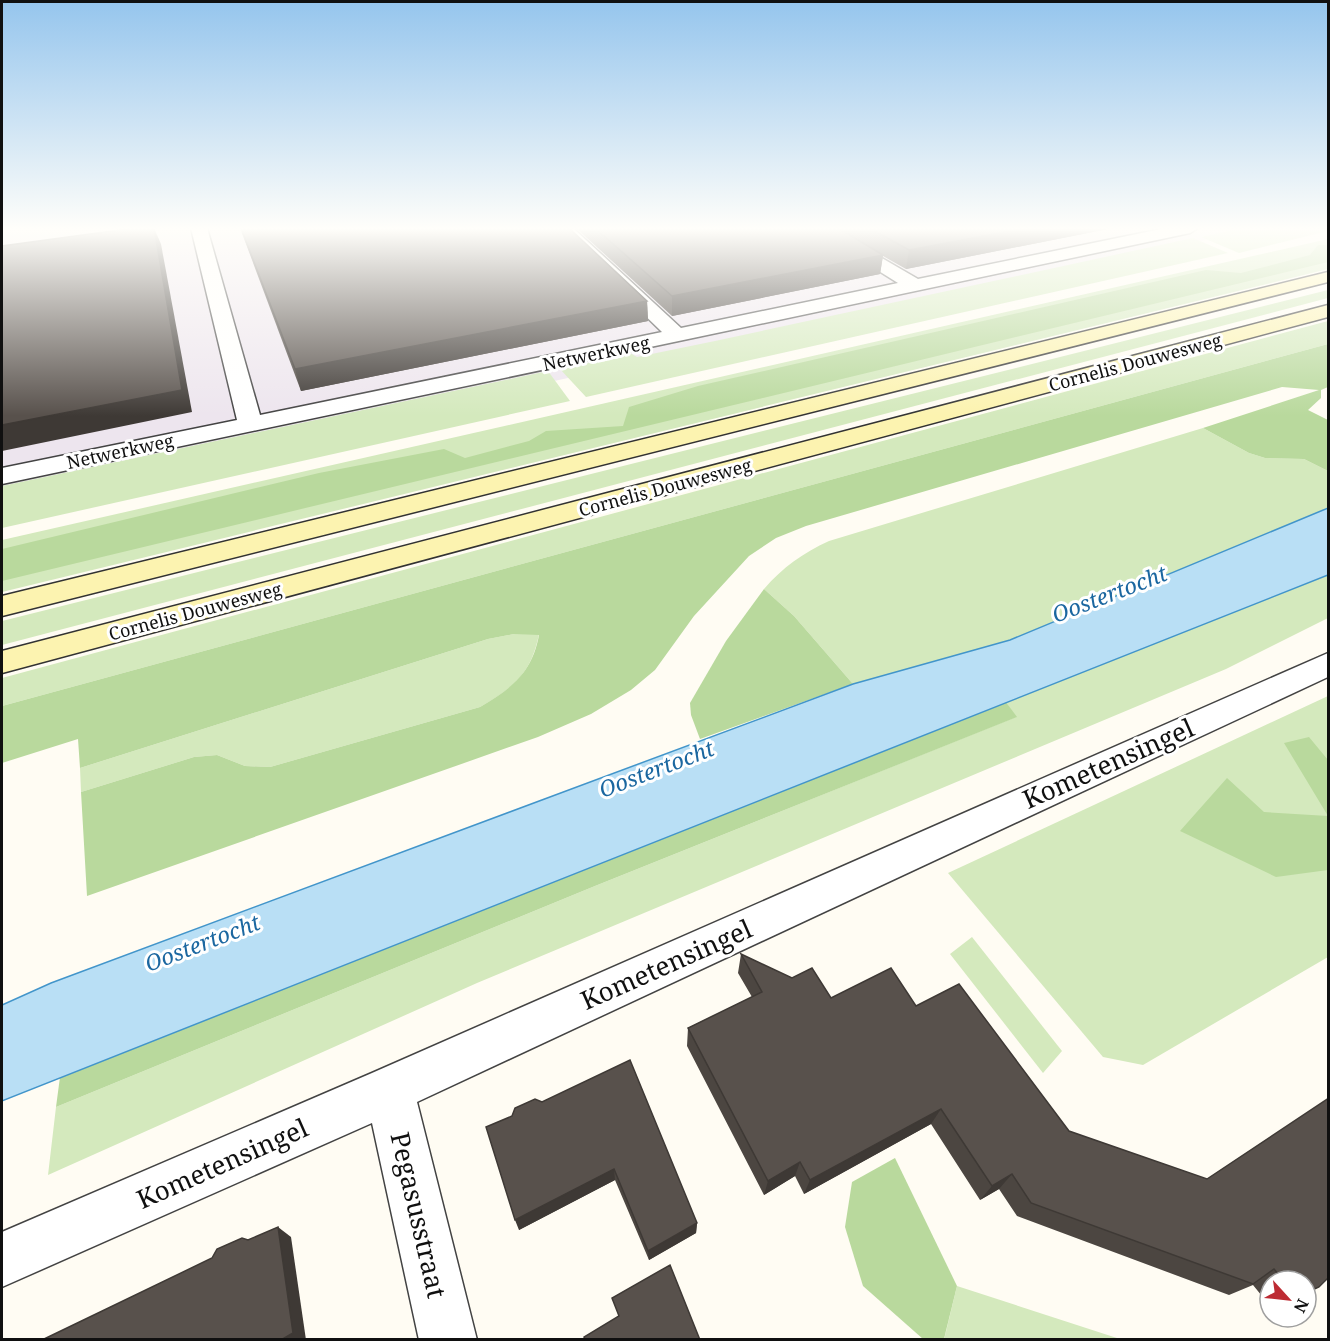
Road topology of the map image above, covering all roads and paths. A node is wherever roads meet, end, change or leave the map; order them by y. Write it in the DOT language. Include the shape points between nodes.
graph roads {
  1 [pos="215,291"];
  2 [pos="630,291"];
  3 [pos="894,291"];
  4 [pos="1274,291"];
  5 [pos="1329,311"];
  6 [pos="678,336"];
  7 [pos="250,423"];
  8 [pos="2,476"];
  9 [pos="2,606"];
  10 [pos="2,662"];
  11 [pos="1329,664"];
  12 [pos="389,1090"];
  13 [pos="2,1260"];
  14 [pos="448,1340"];
  1 -- 7 [label="street"];
  2 -- 6 [label="street"];
  3 -- 6 [label="street, Netwerkweg"];
  4 -- 9 [label="main road, Cornelis Douwesweg"];
  5 -- 10 [label="main road, Cornelis Douwesweg"];
  6 -- 7 [label="street, Netwerkweg"];
  7 -- 8 [label="street, Netwerkweg"];
  11 -- 12 [label="street, Kometensingel"];
  12 -- 13 [label="street, Kometensingel"];
  12 -- 14 [label="street, Pegasusstraat"];
}
